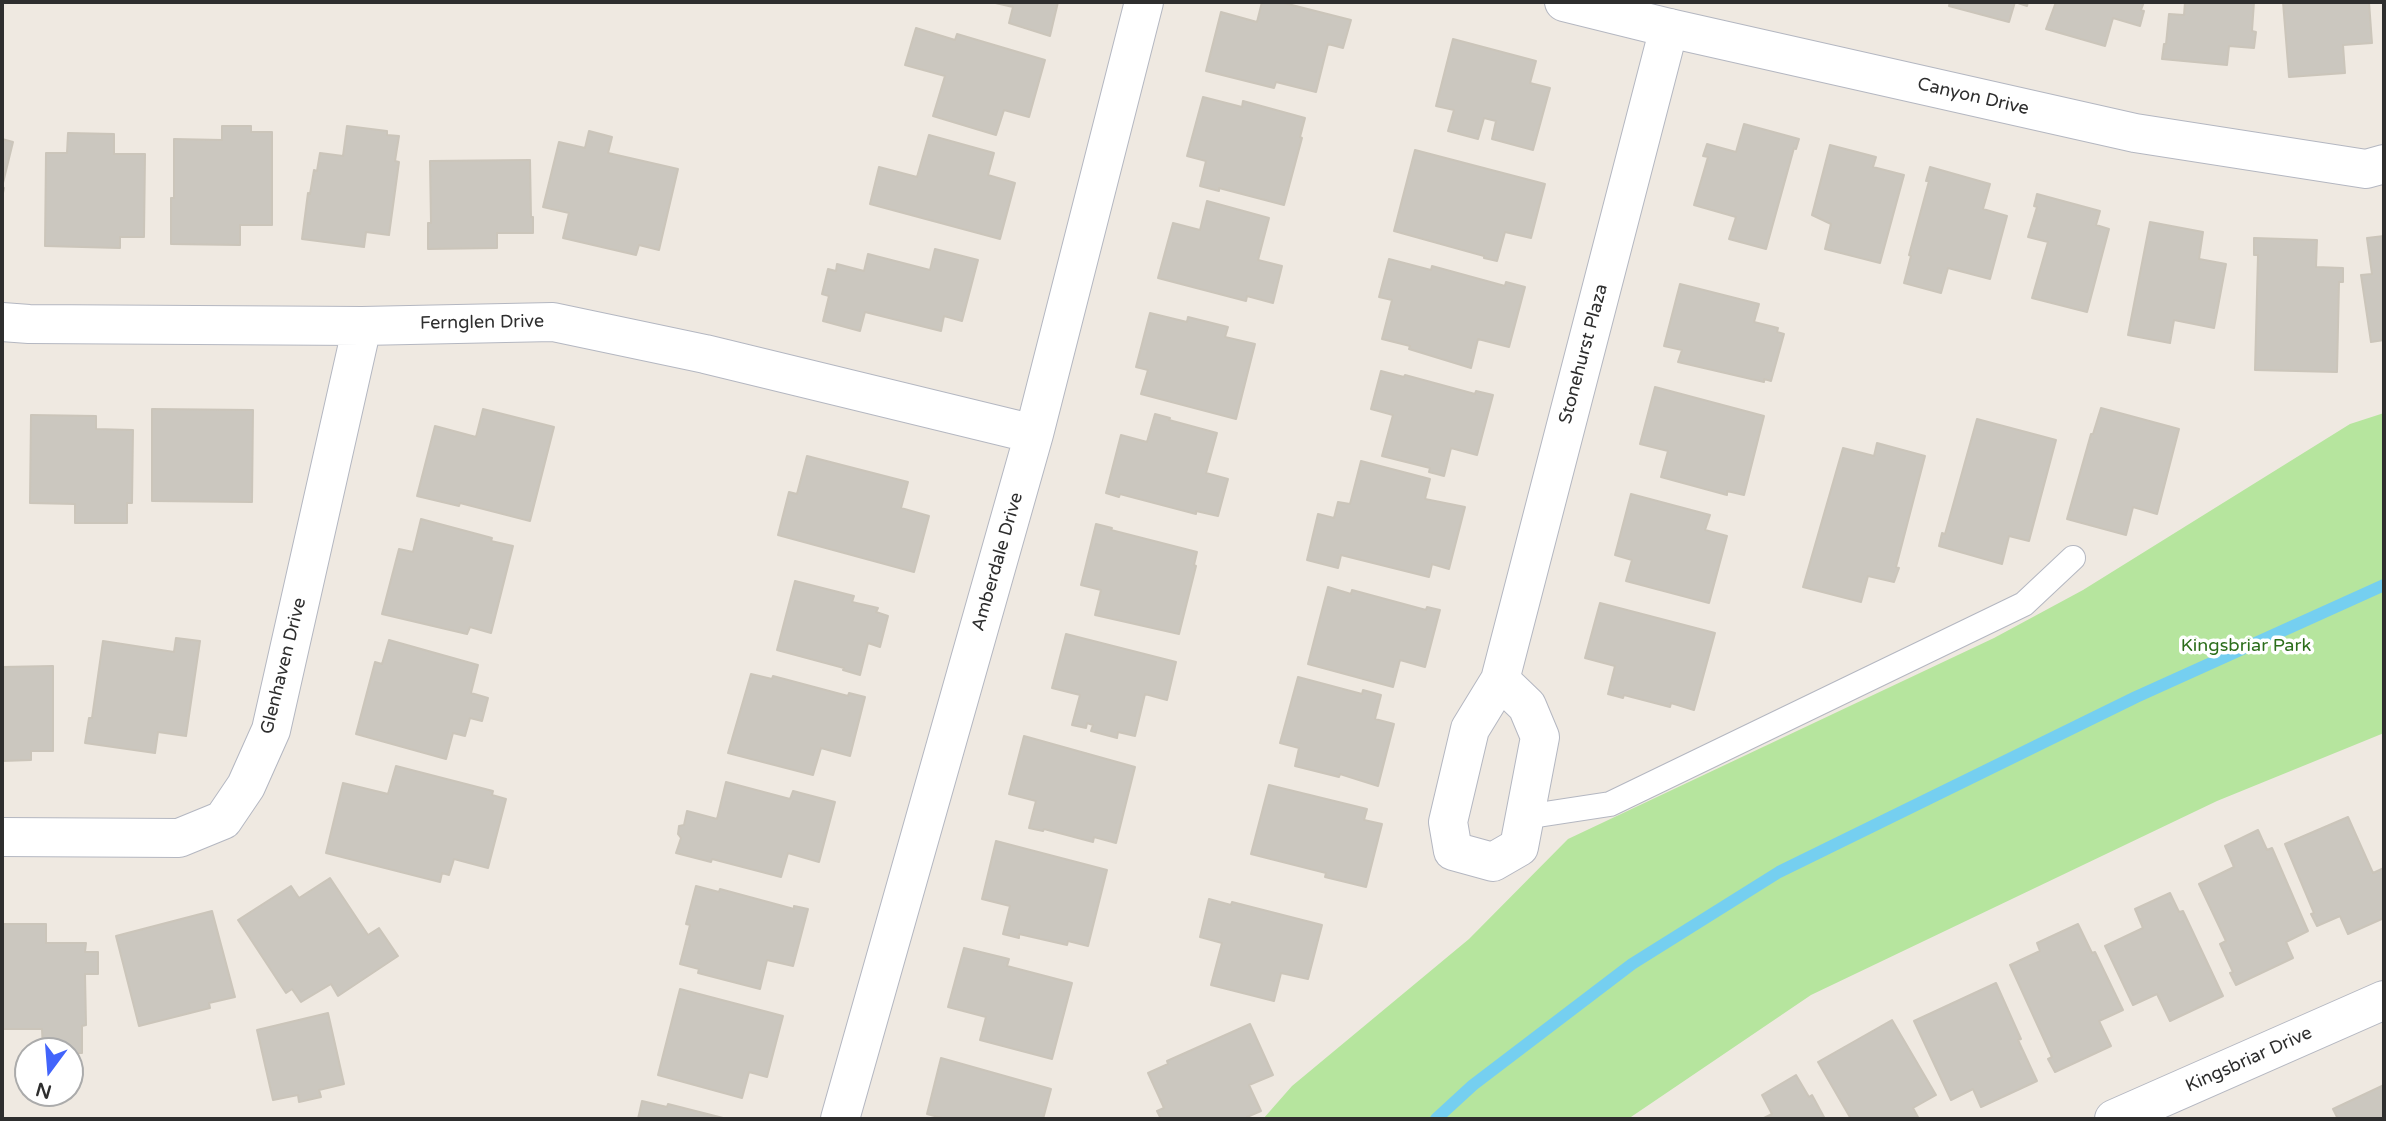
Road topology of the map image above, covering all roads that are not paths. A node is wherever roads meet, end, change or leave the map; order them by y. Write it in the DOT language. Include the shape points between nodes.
graph roads {
  1 [pos="1144,2"];
  2 [pos="1564,2"];
  3 [pos="1669,28"];
  4 [pos="2384,164"];
  5 [pos="2,321"];
  6 [pos="362,326"];
  7 [pos="1034,434"];
  8 [pos="2073,558"];
  9 [pos="1500,680"];
  10 [pos="1525,817"];
  11 [pos="2,837"];
  12 [pos="2384,1000"];
  13 [pos="840,1119"];
  14 [pos="2115,1119"];
  1 -- 7 [label="street, Amberdale Drive"];
  2 -- 3 [label="street, Canyon Drive"];
  3 -- 4 [label="street, Canyon Drive" via="2134,133 2366,169"];
  3 -- 9 [label="street, Stonehurst Plaza"];
  5 -- 6 [label="street, Fernglen Drive"];
  6 -- 7 [label="street, Fernglen Drive" via="553,322"];
  6 -- 11 [label="street, Glenhaven Drive" via="271,730 246,786 223,820 179,838"];
  7 -- 13 [label="street, Amberdale Drive"];
  8 -- 10 [label="lane" via="2024,604 1610,804"];
  9 -- 10 [label="street, Stonehurst Plaza" via="1527,706 1539,737"];
  9 -- 10 [label="street, Stonehurst Plaza" via="1470,729 1448,822 1453,851 1493,862 1519,847"];
  12 -- 14 [label="street, Kingsbriar Drive"];
}
